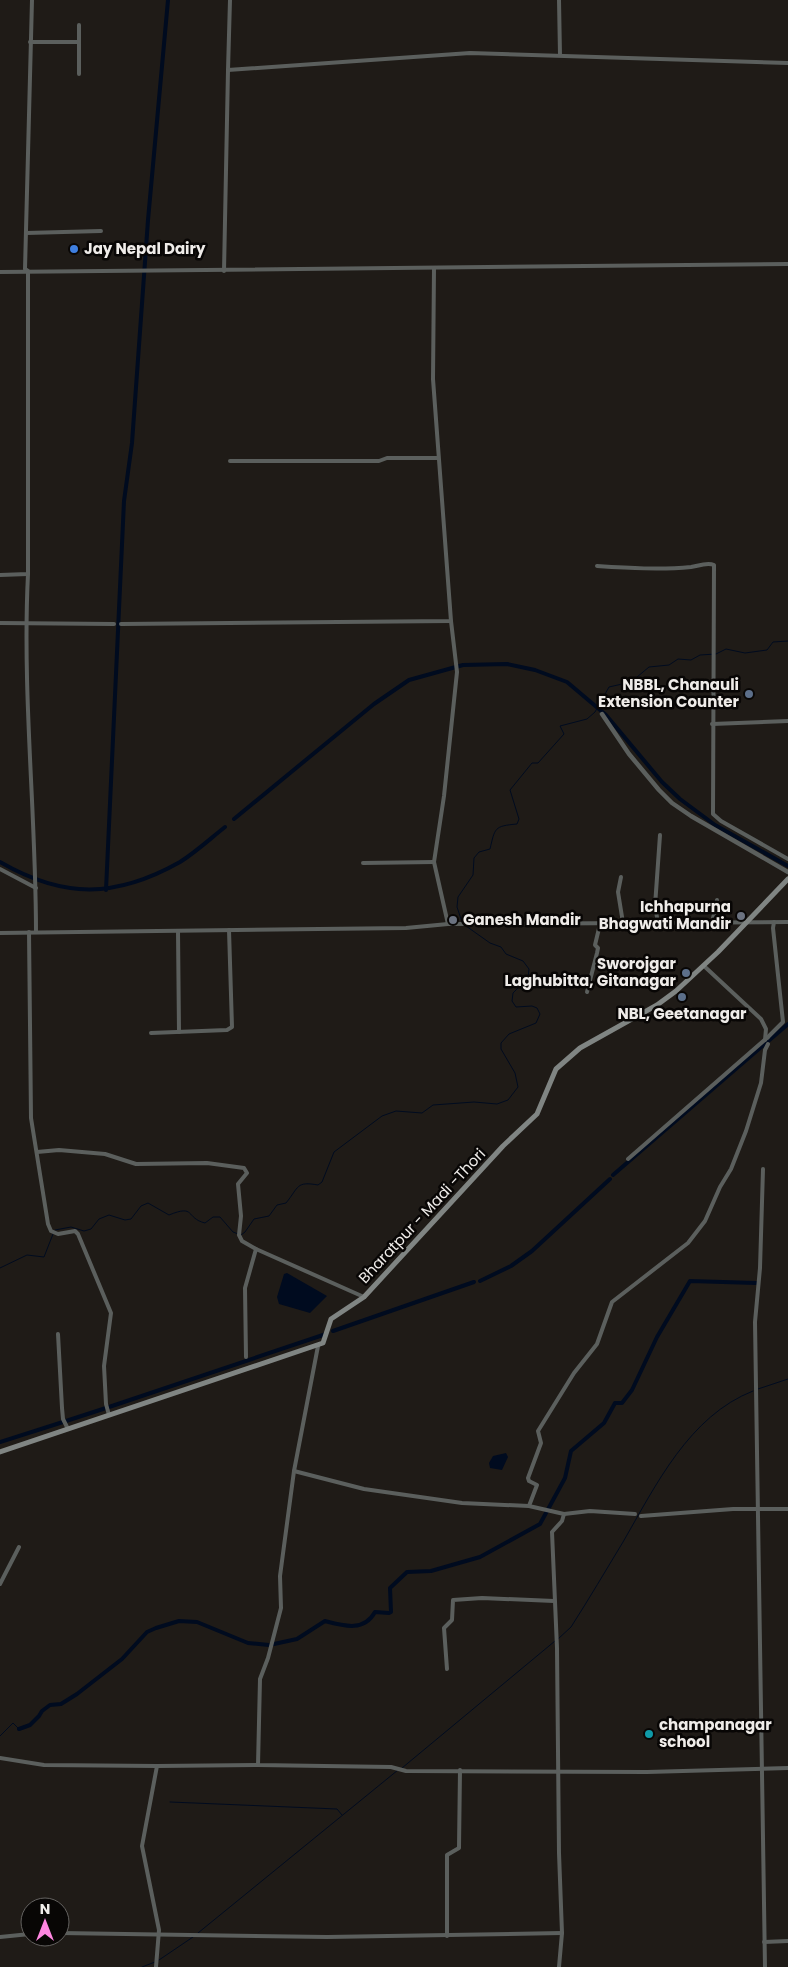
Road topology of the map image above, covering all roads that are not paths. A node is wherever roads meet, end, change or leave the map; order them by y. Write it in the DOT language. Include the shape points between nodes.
graph roads {
  1 [pos="32,0"];
  2 [pos="230,0"];
  3 [pos="559,0"];
  4 [pos="79,25"];
  5 [pos="30,42"];
  6 [pos="79,42"];
  7 [pos="560,55"];
  8 [pos="788,63"];
  9 [pos="228,70"];
  10 [pos="79,74"];
  11 [pos="101,231"];
  12 [pos="26,233"];
  13 [pos="788,264"];
  14 [pos="434,268"];
  15 [pos="28,271"];
  16 [pos="224,271"];
  17 [pos="0,272"];
  18 [pos="438,458"];
  19 [pos="230,461"];
  20 [pos="597,566"];
  21 [pos="28,574"];
  22 [pos="0,575"];
  23 [pos="452,621"];
  24 [pos="0,623"];
  25 [pos="25,623"];
  26 [pos="114,624"];
  27 [pos="121,624"];
  28 [pos="602,714"];
  29 [pos="788,721"];
  30 [pos="712,724"];
  31 [pos="660,835"];
  32 [pos="788,860"];
  33 [pos="434,862"];
  34 [pos="363,863"];
  35 [pos="0,869"];
  36 [pos="788,872"];
  37 [pos="621,877"];
  38 [pos="788,879"];
  39 [pos="36,886"];
  40 [pos="717,900"];
  41 [pos="774,922"];
  42 [pos="788,922"];
  43 [pos="623,923"];
  44 [pos="658,923"];
  45 [pos="712,923"];
  46 [pos="745,923"];
  47 [pos="448,924"];
  48 [pos="600,924"];
  49 [pos="228,930"];
  50 [pos="178,931"];
  51 [pos="29,932"];
  52 [pos="36,932"];
  53 [pos="0,933"];
  54 [pos="704,966"];
  55 [pos="587,992"];
  56 [pos="788,1019"];
  57 [pos="783,1022"];
  58 [pos="179,1032"];
  59 [pos="152,1033"];
  60 [pos="768,1037"];
  61 [pos="768,1044"];
  62 [pos="37,1152"];
  63 [pos="628,1159"];
  64 [pos="763,1169"];
  65 [pos="256,1249"];
  66 [pos="364,1296"];
  67 [pos="58,1334"];
  68 [pos="318,1346"];
  69 [pos="246,1357"];
  70 [pos="109,1415"];
  71 [pos="68,1428"];
  72 [pos="0,1452"];
  73 [pos="294,1471"];
  74 [pos="529,1506"];
  75 [pos="788,1509"];
  76 [pos="758,1510"];
  77 [pos="564,1514"];
  78 [pos="635,1514"];
  79 [pos="641,1516"];
  80 [pos="19,1547"];
  81 [pos="0,1584"];
  82 [pos="554,1601"];
  83 [pos="447,1669"];
  84 [pos="0,1758"];
  85 [pos="258,1765"];
  86 [pos="157,1766"];
  87 [pos="788,1768"];
  88 [pos="762,1769"];
  89 [pos="460,1770"];
  90 [pos="558,1772"];
  91 [pos="70,1933"];
  92 [pos="562,1933"];
  93 [pos="159,1934"];
  94 [pos="20,1935"];
  95 [pos="447,1936"];
  96 [pos="0,1937"];
  97 [pos="788,1941"];
  98 [pos="764,1942"];
  99 [pos="156,1967"];
  100 [pos="559,1967"];
  101 [pos="765,1967"];
  1 -- 5 [label="street"];
  2 -- 9 [label="street"];
  3 -- 7 [label="street"];
  4 -- 6 [label="street"];
  5 -- 6 [label="street"];
  5 -- 12 [label="street"];
  6 -- 10 [label="street"];
  7 -- 8 [label="street"];
  7 -- 9 [label="street" via="470,52"];
  9 -- 16 [label="street"];
  11 -- 12 [label="street"];
  12 -- 15 [label="street"];
  13 -- 14 [label="street"];
  14 -- 16 [label="street"];
  14 -- 18 [label="street" via="433,379"];
  15 -- 16 [label="street"];
  15 -- 17 [label="street"];
  15 -- 21 [label="street"];
  18 -- 19 [label="street"];
  18 -- 23 [label="street"];
  20 -- 30 [label="street" via="637,569 712,564"];
  21 -- 22 [label="street"];
  21 -- 25 [label="street"];
  23 -- 27 [label="street"];
  23 -- 33 [label="street" via="457,669"];
  24 -- 25 [label="street"];
  25 -- 26 [label="street"];
  25 -- 39 [label="street"];
  28 -- 36 [label="street" via="629,754 672,803"];
  29 -- 30 [label="street"];
  30 -- 32 [label="street" via="713,814"];
  31 -- 44 [label="street" via="655,906"];
  33 -- 34 [label="street"];
  33 -- 47 [label="street"];
  35 -- 39 [label="street"];
  37 -- 43 [label="street" via="618,892"];
  38 -- 46 [label="main road, Bharatpur - Madi -Thori"];
  39 -- 52 [label="street"];
  40 -- 45 [label="street"];
  41 -- 42 [label="street"];
  41 -- 46 [label="street"];
  41 -- 57 [label="street"];
  43 -- 44 [label="street"];
  43 -- 48 [label="street"];
  44 -- 45 [label="street"];
  45 -- 46 [label="street"];
  46 -- 54 [label="main road, Bharatpur - Madi -Thori"];
  47 -- 48 [label="street"];
  47 -- 49 [label="street" via="406,928"];
  48 -- 55 [label="street" via="595,944 598,948"];
  49 -- 50 [label="street"];
  49 -- 58 [label="street" via="232,1027"];
  50 -- 52 [label="street"];
  50 -- 58 [label="street"];
  51 -- 52 [label="street"];
  51 -- 53 [label="street"];
  51 -- 62 [label="street" via="31,1118"];
  54 -- 60 [label="street" via="761,1019 766,1029 765,1040"];
  54 -- 66 [label="main road, Bharatpur - Madi -Thori" via="665,999 580,1048 556,1069 537,1114 503,1146"];
  56 -- 57 [label="street"];
  57 -- 60 [label="street"];
  58 -- 59 [label="street"];
  60 -- 63 [label="street"];
  61 -- 74 [label="street" via="761,1083 746,1131 705,1221 688,1243 612,1302 597,1344 574,1373 538,1431 541,1443 528,1478 537,1485 537,1489"];
  62 -- 65 [label="street" via="59,1150 106,1154 136,1164 207,1163 244,1168 247,1173 238,1184 242,1216 240,1235 242,1241"];
  62 -- 70 [label="street" via="51,1231 58,1234 75,1231 78,1234 111,1313 104,1366"];
  64 -- 76 [label="street" via="755,1322"];
  65 -- 66 [label="street"];
  65 -- 69 [label="street" via="245,1288"];
  66 -- 68 [label="main road, Bharatpur - Madi -Thori" via="331,1319 326,1340"];
  67 -- 71 [label="street" via="63,1419"];
  68 -- 70 [label="main road"];
  68 -- 73 [label="street"];
  70 -- 71 [label="main road"];
  71 -- 72 [label="main road"];
  73 -- 74 [label="street" via="374,1490 462,1503"];
  73 -- 85 [label="street" via="280,1576 280,1608 271,1650 260,1679"];
  74 -- 77 [label="street"];
  75 -- 76 [label="street"];
  76 -- 79 [label="street"];
  76 -- 88 [label="street"];
  77 -- 78 [label="street" via="590,1511"];
  77 -- 82 [label="street" via="562,1522 552,1532"];
  80 -- 81 [label="street"];
  82 -- 83 [label="street" via="453,1600 452,1620 444,1628"];
  82 -- 90 [label="street"];
  84 -- 86 [label="street" via="52,1765"];
  85 -- 86 [label="street"];
  85 -- 89 [label="street"];
  86 -- 93 [label="street" via="142,1846"];
  87 -- 88 [label="street"];
  88 -- 90 [label="street"];
  88 -- 98 [label="street"];
  89 -- 90 [label="street"];
  89 -- 95 [label="street" via="459,1849 447,1855"];
  90 -- 92 [label="street"];
  91 -- 93 [label="street"];
  92 -- 95 [label="street"];
  92 -- 100 [label="street"];
  93 -- 95 [label="street"];
  93 -- 99 [label="street"];
  94 -- 96 [label="street"];
  97 -- 98 [label="street"];
  98 -- 101 [label="street"];
}
